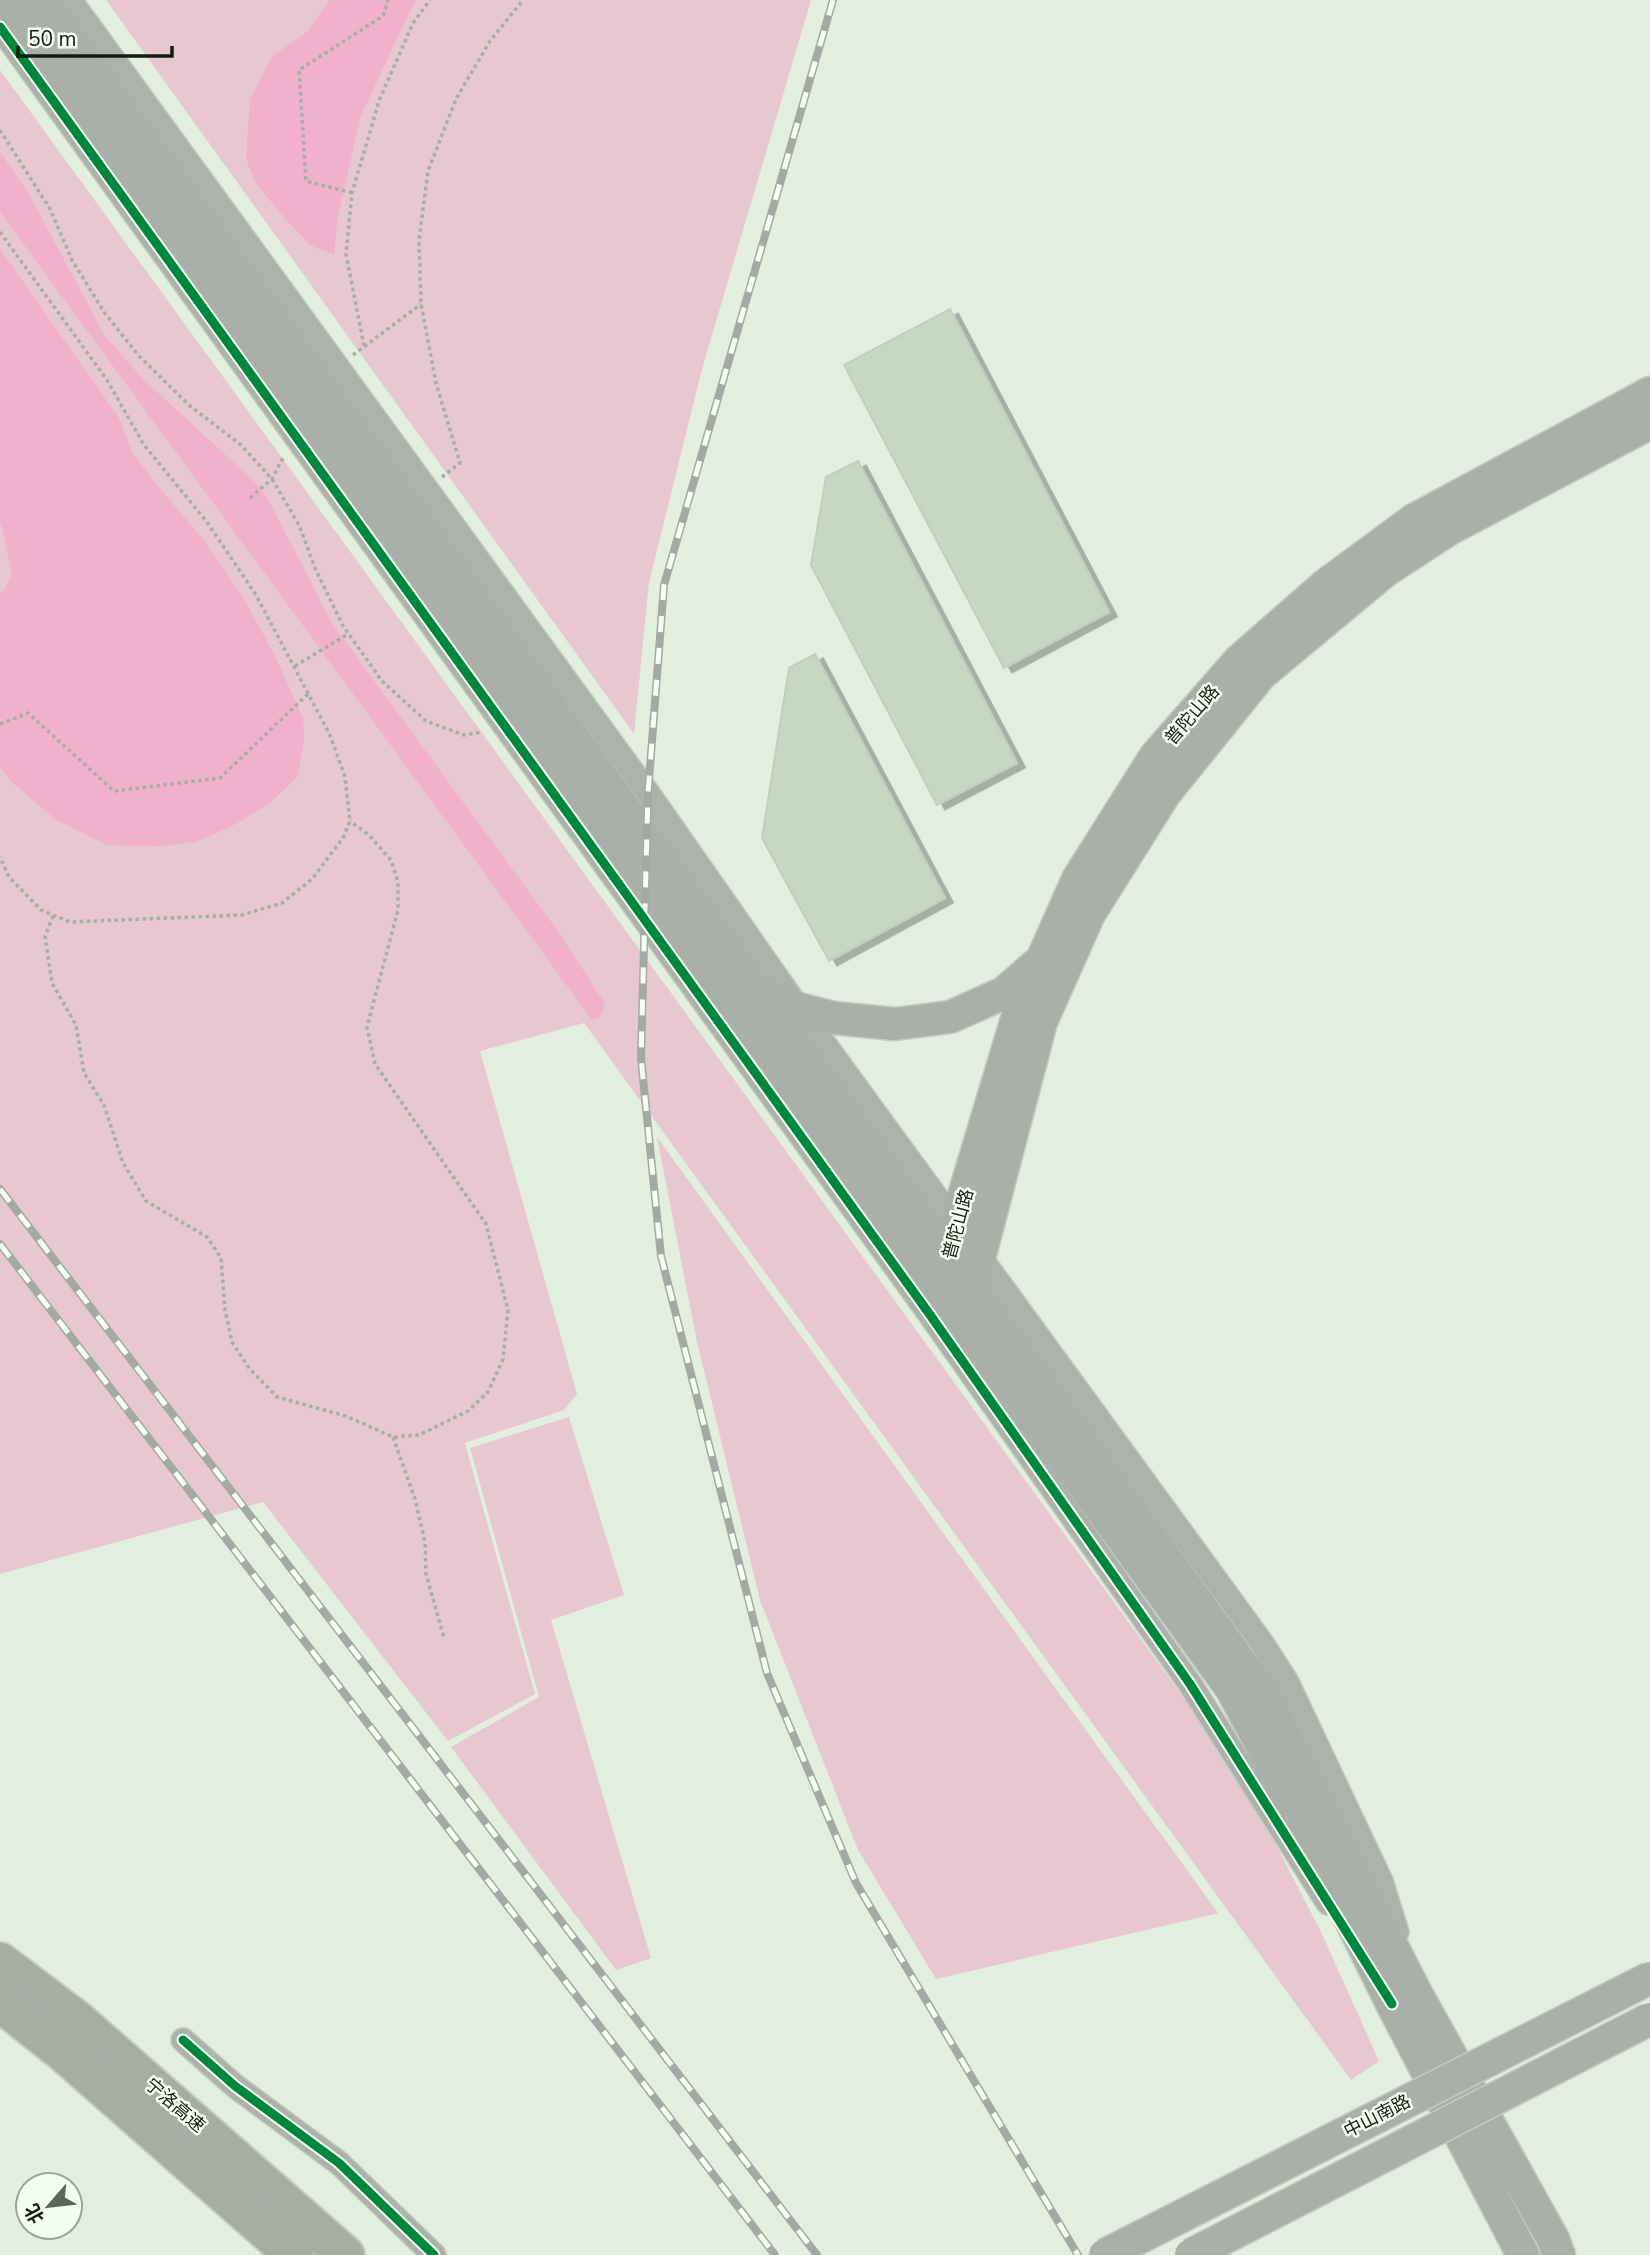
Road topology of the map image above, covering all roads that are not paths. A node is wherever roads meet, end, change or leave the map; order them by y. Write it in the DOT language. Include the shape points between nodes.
graph roads {
  1 [pos="6,0"];
  2 [pos="41,0"];
  3 [pos="70,0"];
  4 [pos="0,27"];
  5 [pos="1650,393"];
  6 [pos="1650,423"];
  7 [pos="1043,959"];
  8 [pos="752,988"];
  9 [pos="799,1009"];
  10 [pos="957,1222"];
  11 [pos="946,1255"];
  12 [pos="981,1255"];
  13 [pos="948,1300"];
  14 [pos="0,1962"];
  15 [pos="1650,1978"];
  16 [pos="1405,1999"];
  17 [pos="0,2002"];
  18 [pos="1650,2020"];
  19 [pos="183,2040"];
  20 [pos="294,2255"];
  21 [pos="345,2255"];
  22 [pos="434,2255"];
  23 [pos="1105,2255"];
  24 [pos="1191,2255"];
  25 [pos="1523,2255"];
  26 [pos="1559,2255"];
  1 -- 13 [label="main road"];
  2 -- 8 [label="main road"];
  3 -- 9 [label="street" via="648,793"];
  4 -- 13 [label="street" via="505,729"];
  5 -- 7 [label="main road, 普陀山路" via="1414,520 1327,584 1239,661 1155,757 1078,879"];
  6 -- 12 [label="main road, 普陀山路" via="1449,529 1385,570 1261,674 1165,793 1088,914 1041,1023"];
  7 -- 9 [label="main road" via="1004,993 950,1017 895,1024"];
  7 -- 10 [label="main road, 普陀山路" via="1019,1012"];
  8 -- 9 [label="main road"];
  8 -- 11 [label="main road"];
  9 -- 10 [label="street"];
  10 -- 11 [label="main road, 普陀山路"];
  10 -- 12 [label="street"];
  11 -- 13 [label="main road, 普陀山路"];
  12 -- 13 [label="main road, 普陀山路"];
  12 -- 16 [label="street" via="1287,1682 1381,1881"];
  13 -- 16 [label="main road" via="1231,1689"];
  14 -- 21 [label="highway, 宁洛高速" via="89,2030"];
  15 -- 23 [label="main road, 中山南路, bridge"];
  16 -- 25 [label="main road"];
  16 -- 26 [label="main road"];
  17 -- 20 [label="highway, 宁洛高速"];
  18 -- 24 [label="main road, bridge"];
  19 -- 22 [label="street" via="235,2086 339,2163"];
}
